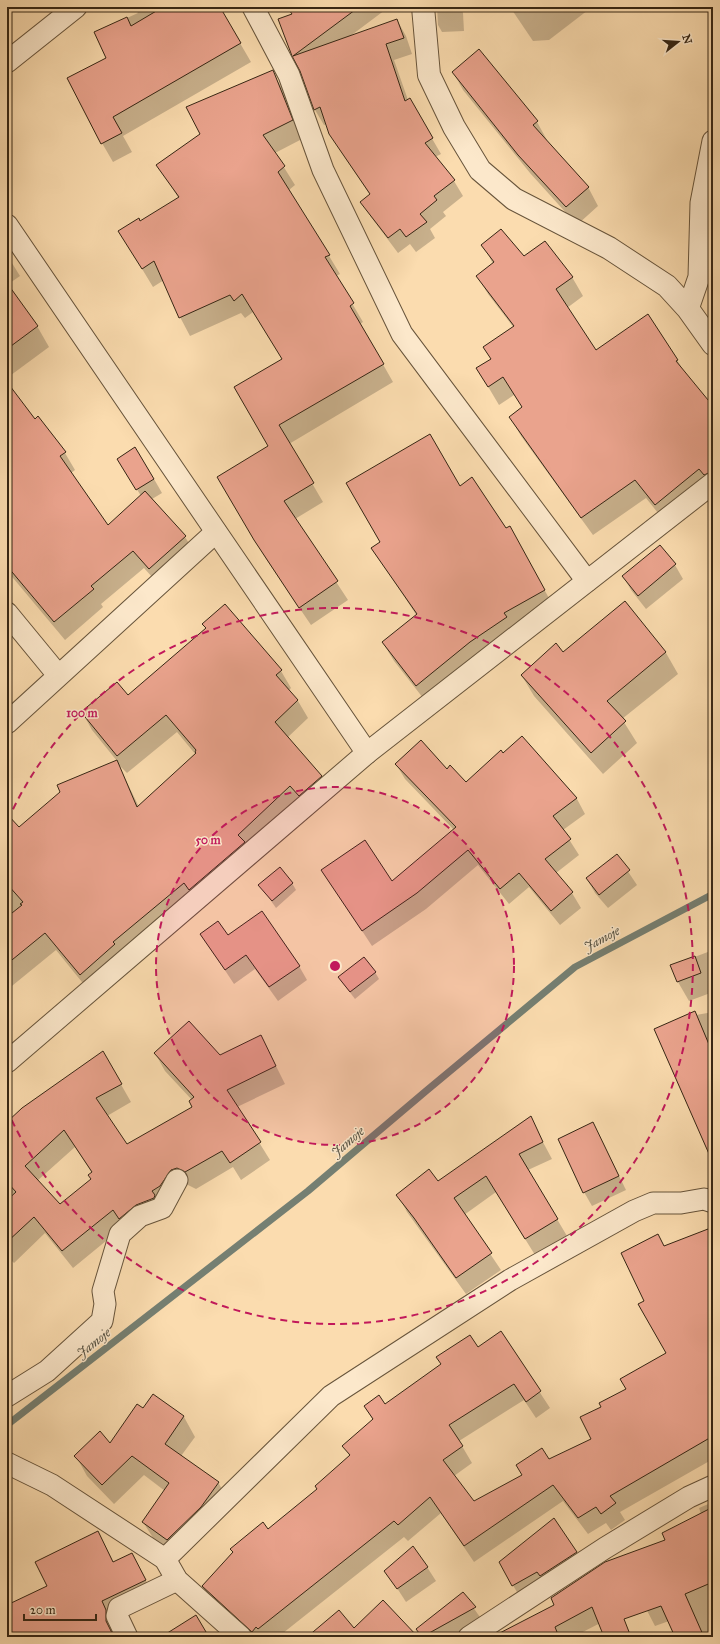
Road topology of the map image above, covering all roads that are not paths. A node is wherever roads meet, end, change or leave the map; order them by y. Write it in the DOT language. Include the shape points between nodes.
graph roads {
  1 [pos="76,7"];
  2 [pos="253,7"];
  3 [pos="423,7"];
  4 [pos="7,62"];
  5 [pos="713,141"];
  6 [pos="7,225"];
  7 [pos="688,309"];
  8 [pos="713,344"];
  9 [pos="713,483"];
  10 [pos="216,532"];
  11 [pos="587,581"];
  12 [pos="7,613"];
  13 [pos="58,675"];
  14 [pos="7,723"];
  15 [pos="367,753"];
  16 [pos="7,1062"];
  17 [pos="177,1180"];
  18 [pos="713,1202"];
  19 [pos="7,1396"];
  20 [pos="7,1463"];
  21 [pos="713,1486"];
  22 [pos="164,1559"];
  23 [pos="177,1580"];
  24 [pos="127,1637"];
  25 [pos="241,1637"];
  26 [pos="469,1637"];
  1 -- 4 [label="street"];
  2 -- 11 [label="street" via="289,75 323,170 402,334"];
  3 -- 7 [label="street" via="429,75 454,127 480,170 514,199 609,248 667,286"];
  5 -- 7 [label="street" via="701,203 699,277"];
  6 -- 10 [label="street"];
  7 -- 8 [label="street"];
  9 -- 11 [label="street"];
  10 -- 13 [label="street"];
  10 -- 15 [label="street"];
  11 -- 15 [label="street"];
  12 -- 13 [label="street"];
  13 -- 14 [label="street"];
  15 -- 16 [label="street"];
  17 -- 19 [label="street" via="162,1208 140,1216 120,1234 103,1290 105,1304 102,1321 47,1371"];
  18 -- 22 [label="street" via="704,1199 682,1203 653,1203 634,1211 510,1280 338,1391"];
  20 -- 22 [label="street" via="52,1485"];
  21 -- 26 [label="street" via="611,1544"];
  22 -- 23 [label="street"];
  23 -- 24 [label="street" via="119,1608 117,1616"];
  23 -- 25 [label="street"];
}
